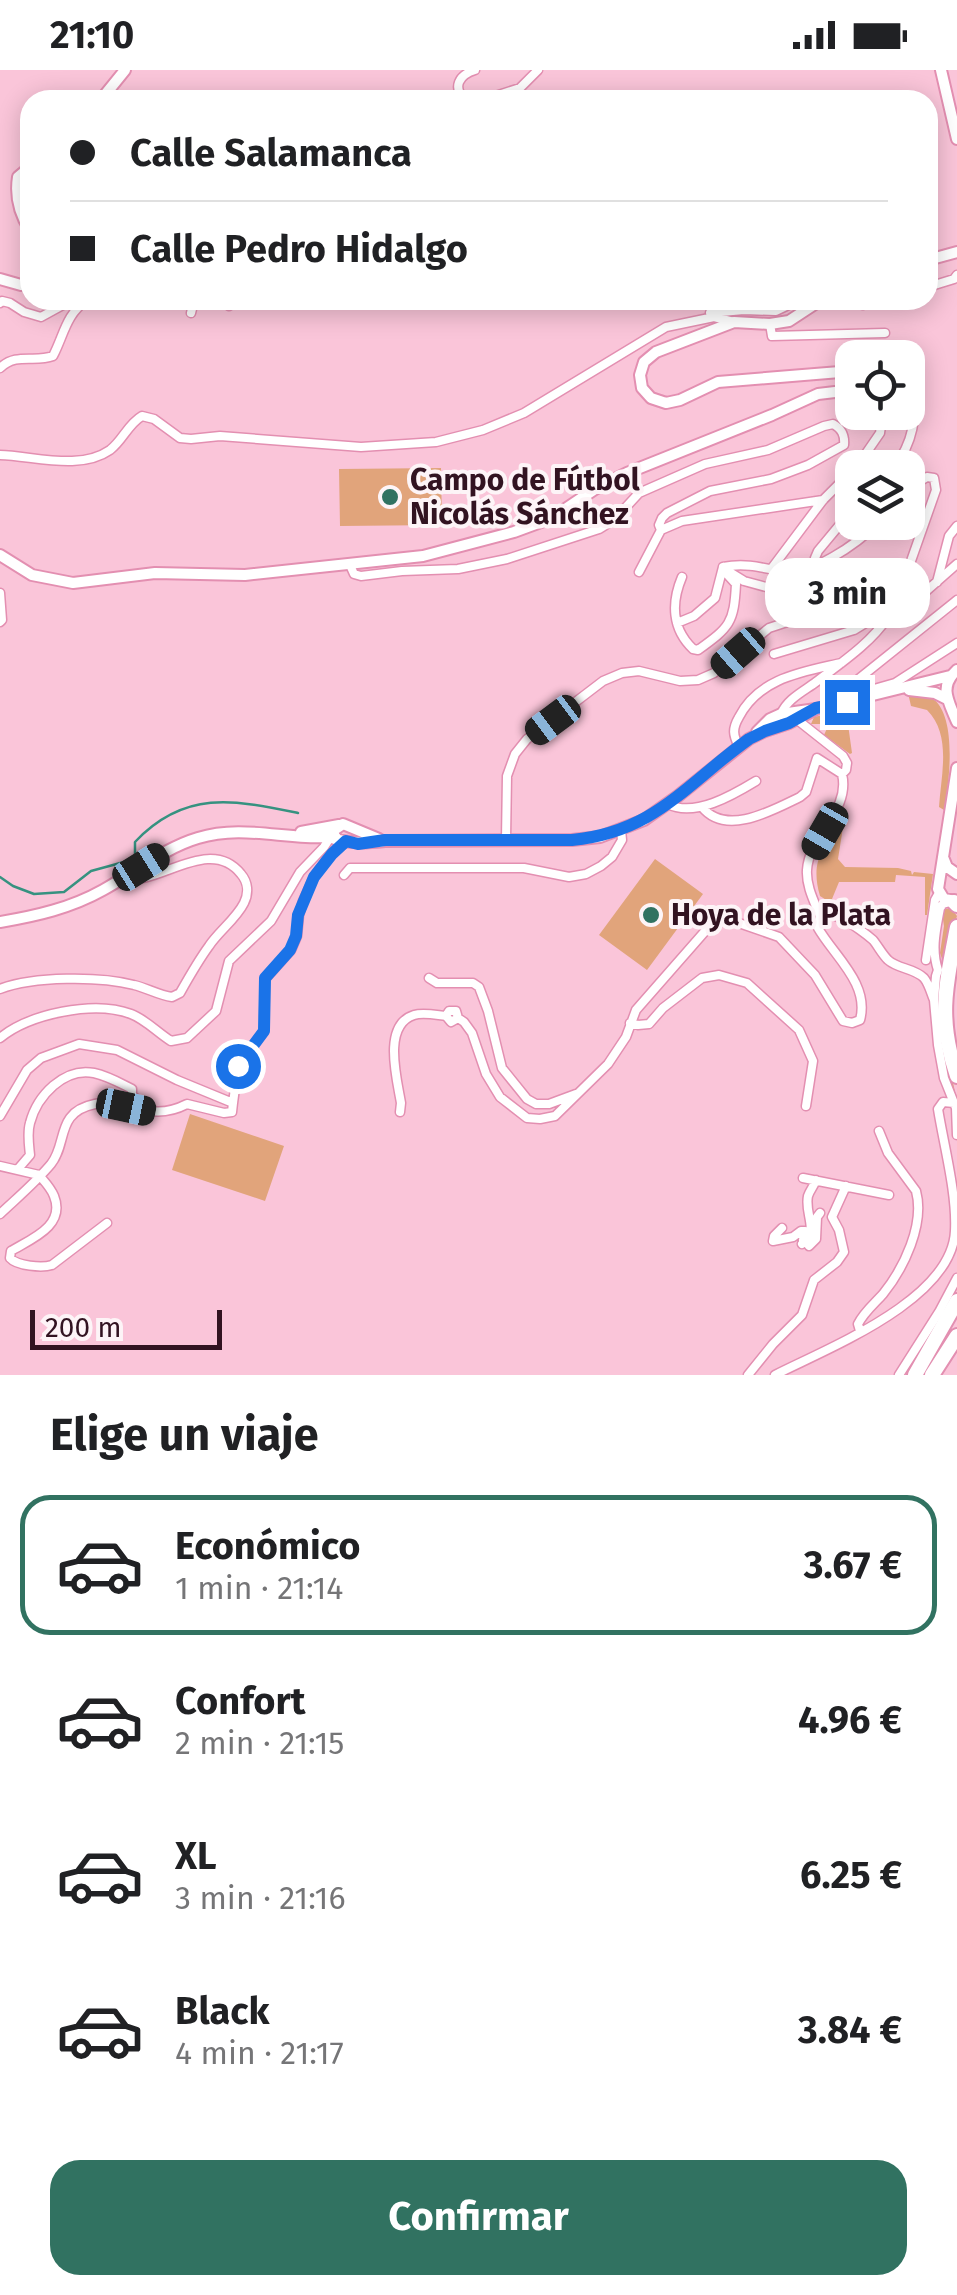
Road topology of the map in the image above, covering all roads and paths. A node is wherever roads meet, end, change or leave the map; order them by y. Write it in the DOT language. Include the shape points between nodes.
graph roads {
  1 [pos="125,70"];
  2 [pos="475,70"];
  3 [pos="538,70"];
  4 [pos="940,70"];
  5 [pos="109,90"];
  6 [pos="458,90"];
  7 [pos="514,90"];
  8 [pos="957,139"];
  9 [pos="20,176"];
  10 [pos="20,211"];
  11 [pos="21,310"];
  12 [pos="54,310"];
  13 [pos="75,310"];
  14 [pos="193,310"];
  15 [pos="778,310"];
  16 [pos="806,310"];
  17 [pos="192,313"];
  18 [pos="730,317"];
  19 [pos="682,322"];
  20 [pos="707,322"];
  21 [pos="770,324"];
  22 [pos="884,333"];
  23 [pos="692,336"];
  24 [pos="0,368"];
  25 [pos="835,372"];
  26 [pos="835,391"];
  27 [pos="0,455"];
  28 [pos="925,478"];
  29 [pos="835,488"];
  30 [pos="823,500"];
  31 [pos="925,522"];
  32 [pos="957,526"];
  33 [pos="660,530"];
  34 [pos="835,530"];
  35 [pos="860,540"];
  36 [pos="919,540"];
  37 [pos="3,561"];
  38 [pos="818,563"];
  39 [pos="957,564"];
  40 [pos="350,565"];
  41 [pos="724,567"];
  42 [pos="772,568"];
  43 [pos="639,572"];
  44 [pos="682,577"];
  45 [pos="937,582"];
  46 [pos="777,590"];
  47 [pos="0,593"];
  48 [pos="957,600"];
  49 [pos="880,602"];
  50 [pos="894,603"];
  51 [pos="884,616"];
  52 [pos="0,622"];
  53 [pos="678,624"];
  54 [pos="957,643"];
  55 [pos="774,654"];
  56 [pos="842,663"];
  57 [pos="954,673"];
  58 [pos="898,690"];
  59 [pos="843,702"];
  60 [pos="951,706"];
  61 [pos="816,708"];
  62 [pos="801,717"];
  63 [pos="778,718"];
  64 [pos="957,722"];
  65 [pos="738,747"];
  66 [pos="957,768"];
  67 [pos="842,774"];
  68 [pos="756,781"];
  69 [pos="668,804"];
  70 [pos="702,808"];
  71 [pos="621,830"];
  72 [pos="340,834"];
  73 [pos="506,840"];
  74 [pos="944,846"];
  75 [pos="956,874"];
  76 [pos="344,875"];
  77 [pos="123,878"];
  78 [pos="939,889"];
  79 [pos="954,903"];
  80 [pos="820,916"];
  81 [pos="0,922"];
  82 [pos="957,927"];
  83 [pos="927,962"];
  84 [pos="957,963"];
  85 [pos="897,966"];
  86 [pos="922,975"];
  87 [pos="936,976"];
  88 [pos="429,978"];
  89 [pos="0,989"];
  90 [pos="934,1000"];
  91 [pos="630,1023"];
  92 [pos="0,1040"];
  93 [pos="957,1049"];
  94 [pos="951,1077"];
  95 [pos="580,1092"];
  96 [pos="234,1104"];
  97 [pos="806,1106"];
  98 [pos="148,1112"];
  99 [pos="400,1112"];
  100 [pos="949,1114"];
  101 [pos="0,1116"];
  102 [pos="879,1132"];
  103 [pos="957,1135"];
  104 [pos="0,1166"];
  105 [pos="18,1169"];
  106 [pos="39,1175"];
  107 [pos="803,1178"];
  108 [pos="816,1180"];
  109 [pos="846,1186"];
  110 [pos="888,1195"];
  111 [pos="0,1214"];
  112 [pos="107,1223"];
  113 [pos="782,1228"];
  114 [pos="842,1242"];
  115 [pos="802,1244"];
  116 [pos="957,1278"];
  117 [pos="957,1301"];
  118 [pos="860,1332"];
  119 [pos="957,1336"];
  120 [pos="748,1375"];
  121 [pos="774,1375"];
  122 [pos="899,1375"];
  123 [pos="914,1375"];
  124 [pos="932,1375"];
  1 -- 5 [label="street"];
  2 -- 6 [label="street" via="460,77"];
  3 -- 7 [label="street"];
  4 -- 8 [label="street"];
  9 -- 10 [label="street"];
  11 -- 12 [label="street" via="41,317"];
  13 -- 24 [label="street" via="52,356 19,357"];
  14 -- 17 [label="street"];
  15 -- 18 [label="street"];
  16 -- 21 [label="street"];
  18 -- 19 [label="street" via="700,315"];
  18 -- 20 [label="street"];
  18 -- 21 [label="street"];
  18 -- 23 [label="street"];
  19 -- 20 [label="street"];
  19 -- 27 [label="street" via="524,413 436,442 361,448 191,439 142,416 120,442 88,460"];
  20 -- 23 [label="street"];
  21 -- 22 [label="street" via="772,336"];
  23 -- 25 [label="street" via="644,362 642,388 651,398 680,400 718,382"];
  26 -- 40 [label="street" via="627,473 552,518 514,532 423,556"];
  28 -- 31 [label="street" via="934,478 936,490"];
  29 -- 30 [label="street"];
  30 -- 33 [label="street"];
  30 -- 42 [label="street"];
  32 -- 45 [label="street"];
  33 -- 40 [label="street" via="667,513 710,491 772,478 844,445 841,429 824,426 768,450 705,464 639,493 599,529 507,559 361,576"];
  33 -- 43 [label="street"];
  34 -- 38 [label="street" via="818,551"];
  35 -- 38 [label="street"];
  36 -- 50 [label="street" via="892,593"];
  37 -- 40 [label="street" via="73,583"];
  38 -- 42 [label="street" via="782,572"];
  39 -- 45 [label="street"];
  41 -- 42 [label="street"];
  41 -- 46 [label="street"];
  41 -- 53 [label="street" via="715,598"];
  41 -- 53 [label="street" via="736,584 732,620 698,650 687,644"];
  44 -- 53 [label="street" via="674,598"];
  45 -- 50 [label="street" via="916,600"];
  47 -- 52 [label="street"];
  48 -- 59 [label="street" via="846,689"];
  49 -- 50 [label="street"];
  49 -- 51 [label="street"];
  49 -- 73 [label="street" via="839,605 768,628 698,680 640,671 603,681 515,754 507,776"];
  50 -- 51 [label="street" via="894,615"];
  51 -- 55 [label="street"];
  51 -- 56 [label="street" via="882,627"];
  54 -- 59 [label="street" via="895,684"];
  56 -- 63 [label="street"];
  56 -- 65 [label="street" via="757,692 734,726"];
  57 -- 58 [label="street"];
  57 -- 60 [label="street" via="945,691"];
  58 -- 59 [label="street"];
  58 -- 60 [label="street" via="935,692"];
  59 -- 61 [label="street"];
  60 -- 64 [label="street"];
  61 -- 62 [label="street"];
  61 -- 63 [label="street"];
  62 -- 63 [label="street"];
  62 -- 63 [label="street"];
  62 -- 67 [label="street" via="843,756"];
  63 -- 65 [label="street"];
  65 -- 69 [label="street"];
  66 -- 74 [label="street"];
  67 -- 70 [label="street" via="817,758 806,792 736,822"];
  67 -- 80 [label="street" via="844,790 807,871"];
  68 -- 70 [label="street"];
  69 -- 70 [label="street"];
  69 -- 71 [label="street"];
  71 -- 73 [label="street" via="572,840"];
  71 -- 76 [label="street" via="612,857 570,877 524,868 350,868"];
  72 -- 73 [label="street"];
  72 -- 77 [label="street" via="226,832 198,838"];
  72 -- 92 [label="street" via="300,872 271,922 229,961 216,1012 187,1038 171,1042 131,1014 87,1009 15,1026"];
  72 -- 96 [label="street" via="314,877 290,950 265,978 264,1031 238,1066"];
  74 -- 75 [label="street" via="945,863"];
  74 -- 78 [label="street"];
  75 -- 78 [label="street" via="947,875"];
  77 -- 81 [label="street" via="68,906"];
  77 -- 89 [label="street" via="142,880 212,859 243,874 248,888 244,904 172,998 134,985 61,979"];
  78 -- 79 [label="street"];
  78 -- 83 [label="street"];
  79 -- 83 [label="street" via="940,908"];
  80 -- 85 [label="street" via="834,915"];
  80 -- 91 [label="street" via="818,928 858,989 860,1020 843,1021 815,974 779,937 722,921 707,930"];
  82 -- 94 [label="highway" via="944,1001"];
  83 -- 85 [label="street"];
  83 -- 86 [label="street" via="919,968"];
  83 -- 87 [label="street"];
  84 -- 93 [label="highway"];
  85 -- 86 [label="street"];
  86 -- 87 [label="street"];
  86 -- 90 [label="street"];
  87 -- 90 [label="street"];
  88 -- 95 [label="street" via="479,986 502,1068 527,1100 549,1104"];
  90 -- 94 [label="street"];
  91 -- 95 [label="street" via="618,1052"];
  91 -- 97 [label="street" via="649,1024 702,978 748,983 806,1046 813,1061"];
  94 -- 100 [label="street"];
  94 -- 100 [label="street" via="940,1104"];
  95 -- 99 [label="street" via="554,1116 527,1118 492,1086 464,1022 411,1015 397,1032"];
  96 -- 98 [label="street" via="224,1113 187,1104 173,1112"];
  96 -- 101 [label="street" via="117,1050 78,1044 27,1070"];
  98 -- 105 [label="street" via="132,1089 91,1072 58,1082 31,1118 30,1155"];
  98 -- 106 [label="street" via="108,1104 81,1109"];
  100 -- 103 [label="street"];
  100 -- 118 [label="street" via="943,1132 956,1233 950,1256 901,1308"];
  102 -- 118 [label="street" via="916,1191 916,1226 891,1283 862,1316"];
  104 -- 105 [label="street"];
  105 -- 106 [label="street"];
  106 -- 111 [label="street"];
  106 -- 112 [label="street" via="54,1193 54,1219 11,1251 14,1263 52,1265"];
  107 -- 108 [label="street"];
  108 -- 109 [label="street"];
  108 -- 115 [label="street" via="808,1198 811,1234"];
  109 -- 110 [label="street"];
  109 -- 114 [label="street" via="832,1217"];
  113 -- 115 [label="street" via="774,1241 806,1231"];
  114 -- 115 [label="street" via="820,1213 816,1239"];
  114 -- 120 [label="street" via="844,1252 814,1280 802,1315"];
  116 -- 122 [label="street"];
  117 -- 123 [label="highway"];
  118 -- 121 [label="street"];
  119 -- 124 [label="highway"];
}
